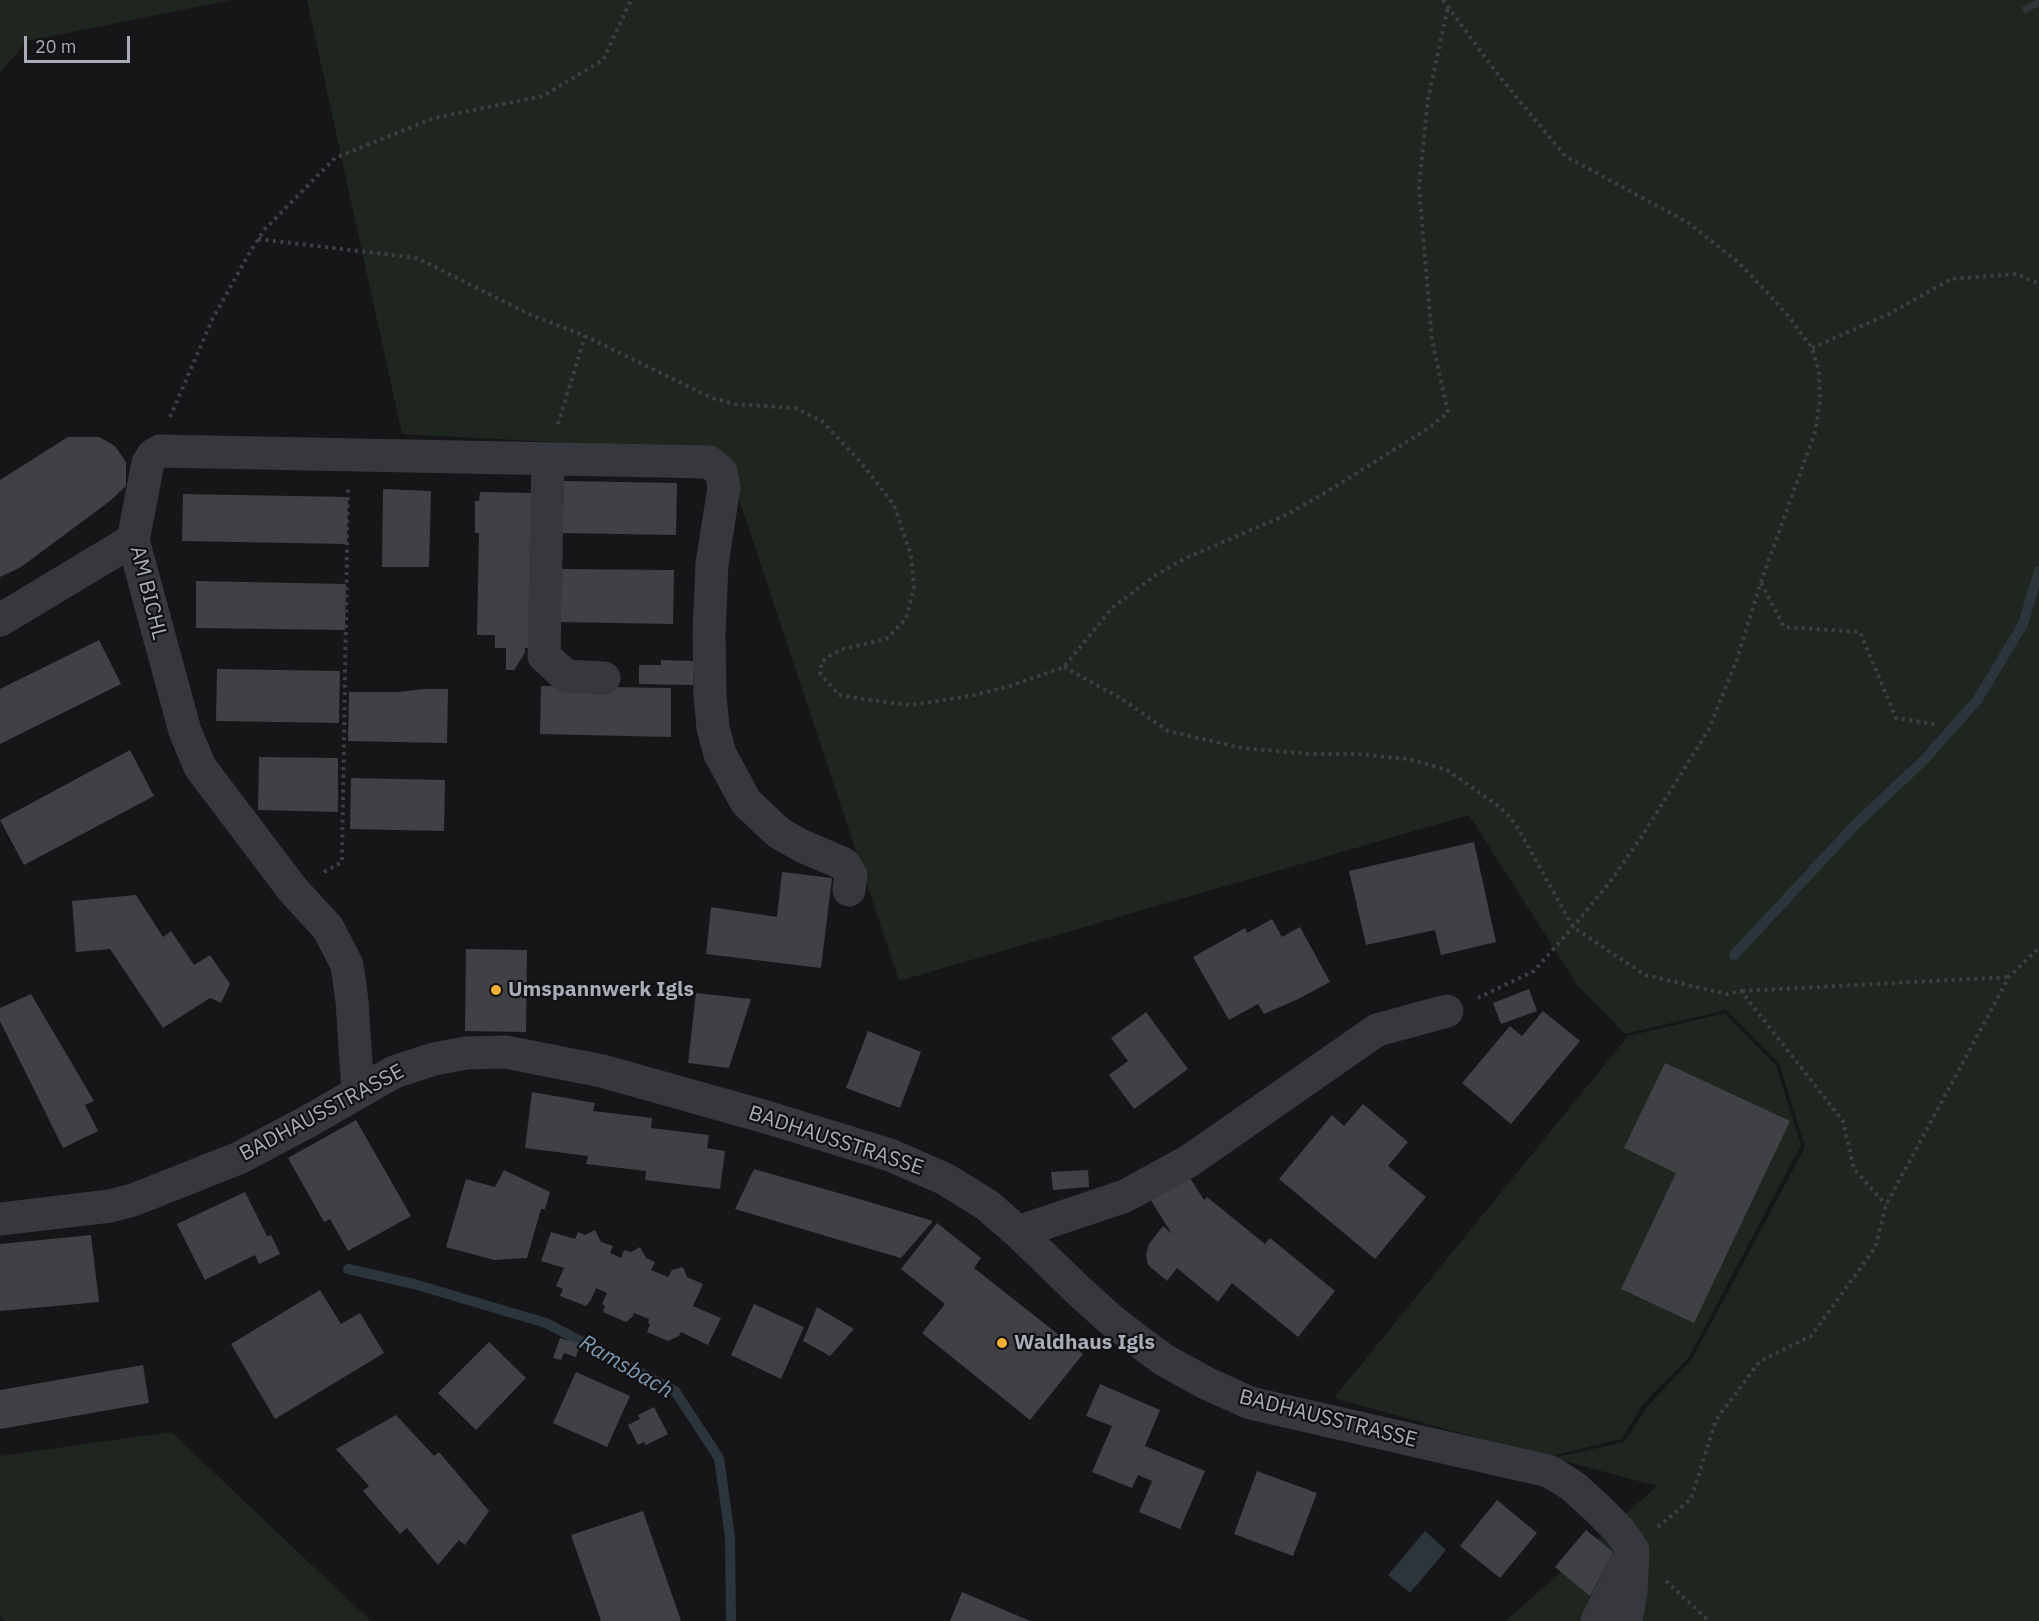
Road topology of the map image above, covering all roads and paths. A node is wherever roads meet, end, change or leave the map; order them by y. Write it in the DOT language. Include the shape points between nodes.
graph roads {
  1 [pos="631,0"];
  2 [pos="1443,0"];
  3 [pos="1448,7"];
  4 [pos="258,239"];
  5 [pos="2039,284"];
  6 [pos="585,336"];
  7 [pos="1812,348"];
  8 [pos="153,455"];
  9 [pos="348,455"];
  10 [pos="548,459"];
  11 [pos="133,540"];
  12 [pos="1761,582"];
  13 [pos="0,620"];
  14 [pos="1064,667"];
  15 [pos="604,678"];
  16 [pos="1934,724"];
  17 [pos="293,890"];
  18 [pos="849,890"];
  19 [pos="1573,927"];
  20 [pos="2039,948"];
  21 [pos="2009,977"];
  22 [pos="1741,991"];
  23 [pos="1447,1011"];
  24 [pos="358,1092"];
  25 [pos="1886,1205"];
  26 [pos="0,1219"];
  27 [pos="1018,1232"];
  28 [pos="1633,1550"];
  29 [pos="1597,1621"];
  30 [pos="1626,1621"];
  31 [pos="1709,1621"];
  1 -- 4 [label="path" via="603,60 543,96 434,118 335,158"];
  2 -- 3 [label="path"];
  3 -- 7 [label="path" via="1565,156 1688,222 1711,239 1764,289"];
  3 -- 14 [label="path" via="1428,99 1419,188 1432,340 1448,413 1286,515 1156,575 1112,608"];
  4 -- 6 [label="path" via="417,258 531,315"];
  4 -- 8 [label="path" via="212,320"];
  5 -- 7 [label="path" via="2017,274 1951,279 1889,314"];
  6 -- 10 [label="path"];
  6 -- 14 [label="path" via="712,398 735,404 795,408 822,421 894,505 910,555 914,588 906,619 886,639 839,650 822,661 820,673 839,694 911,705 970,696"];
  7 -- 12 [label="path" via="1819,372 1815,432"];
  8 -- 9 [label="street" via="170,450"];
  8 -- 11 [label="street, AM BICHL" via="148,463"];
  9 -- 10 [label="street"];
  9 -- 17 [label="path" via="342,862"];
  10 -- 15 [label="street" via="544,656 566,676"];
  10 -- 18 [label="street" via="709,462 720,472 724,486 712,564 709,633 710,696 720,754 746,802 779,833 844,864 850,875"];
  11 -- 13 [label="street"];
  11 -- 17 [label="street, AM BICHL" via="185,731 200,767"];
  12 -- 16 [label="path" via="1784,627 1860,633 1896,718"];
  12 -- 19 [label="path" via="1736,662 1708,731 1642,836"];
  14 -- 19 [label="path" via="1122,699 1168,731 1242,748 1408,759 1447,770 1511,818"];
  17 -- 24 [label="street, AM BICHL" via="328,928 346,965"];
  19 -- 22 [label="path" via="1645,975 1727,994"];
  19 -- 23 [label="path" via="1534,970"];
  20 -- 21 [label="path"];
  21 -- 22 [label="path"];
  21 -- 25 [label="path"];
  22 -- 25 [label="path" via="1843,1121 1854,1168"];
  23 -- 27 [label="street" via="1377,1030 1189,1161 1125,1196"];
  24 -- 26 [label="street, BADHAUSSTRASSE" via="239,1158 133,1200"];
  24 -- 27 [label="street, BADHAUSSTRASSE" via="394,1072 450,1055 506,1052 554,1060 890,1155 968,1192"];
  25 -- 28 [label="path" via="1875,1248 1811,1336 1760,1361 1716,1420 1691,1499"];
  27 -- 28 [label="street, BADHAUSSTRASSE" via="1110,1319 1164,1360 1206,1383 1250,1403 1548,1471 1574,1487 1599,1510"];
  28 -- 29 [label="street"];
  28 -- 30 [label="street"];
  28 -- 31 [label="path"];
}
